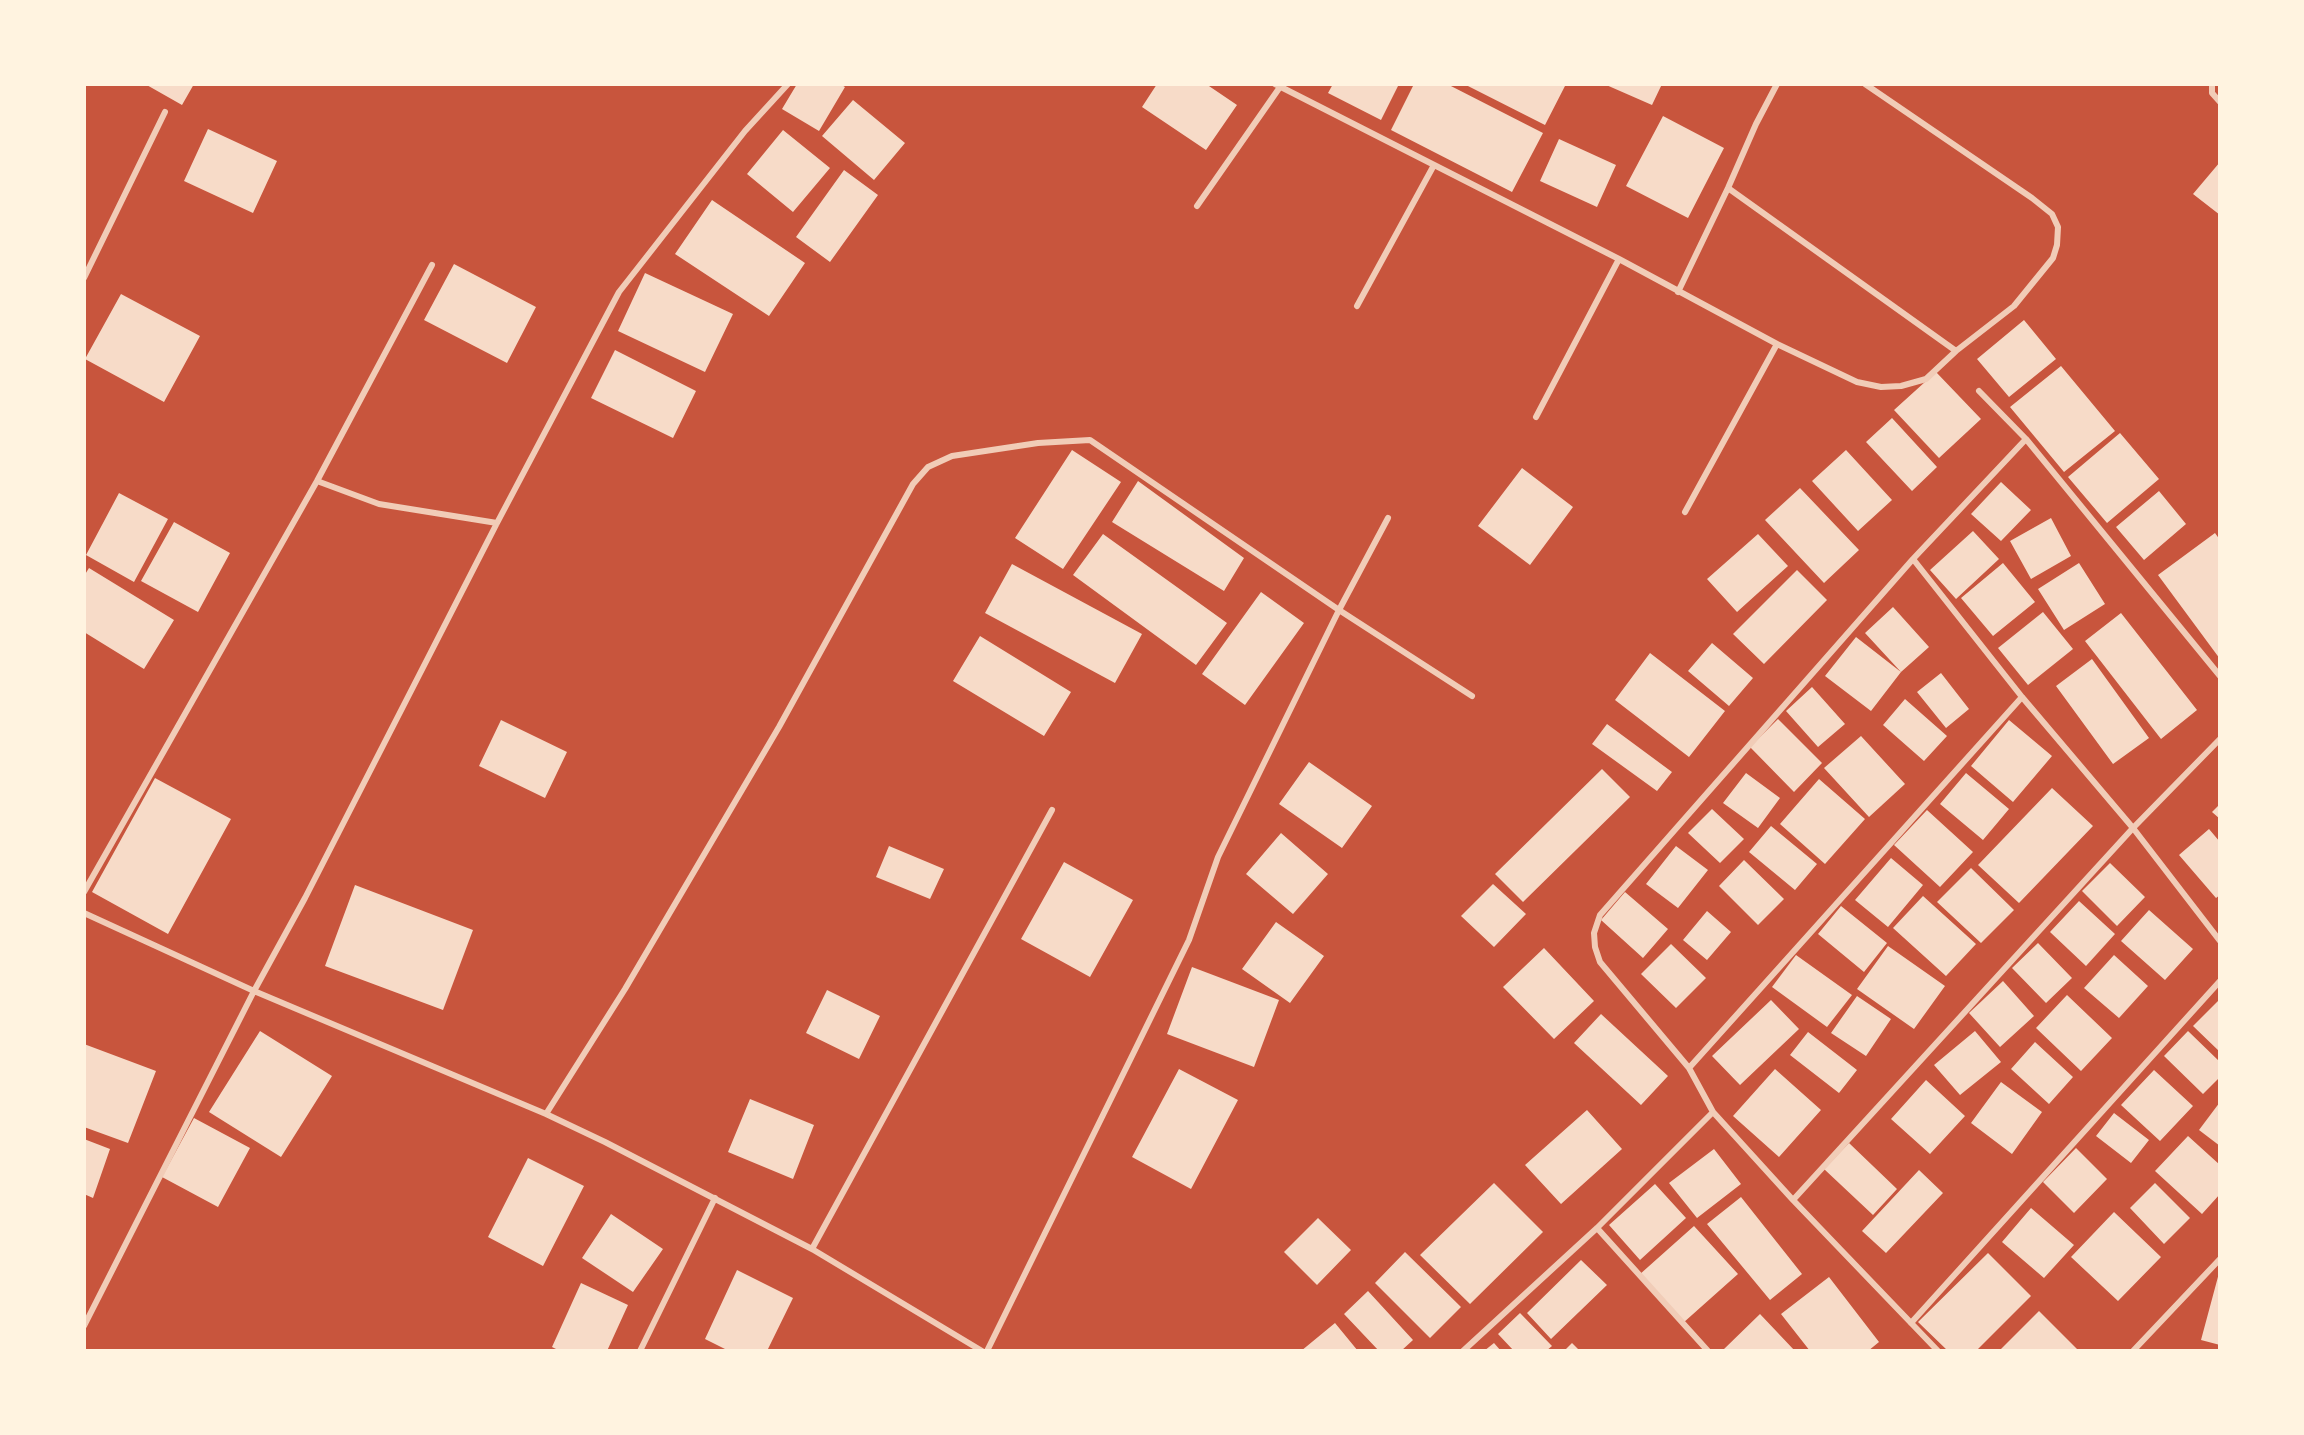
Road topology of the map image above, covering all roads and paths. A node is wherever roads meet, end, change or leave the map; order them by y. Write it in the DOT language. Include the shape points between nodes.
graph roads {
  1 [pos="788,84"];
  2 [pos="1777,84"];
  3 [pos="1865,84"];
  4 [pos="2212,84"];
  5 [pos="1278,86"];
  6 [pos="2220,102"];
  7 [pos="165,112"];
  8 [pos="1434,165"];
  9 [pos="1728,188"];
  10 [pos="1197,207"];
  11 [pos="1619,259"];
  12 [pos="432,265"];
  13 [pos="84,278"];
  14 [pos="1678,292"];
  15 [pos="1357,306"];
  16 [pos="1777,344"];
  17 [pos="1956,351"];
  18 [pos="1979,391"];
  19 [pos="1536,417"];
  20 [pos="2026,439"];
  21 [pos="317,481"];
  22 [pos="1685,512"];
  23 [pos="1388,518"];
  24 [pos="497,523"];
  25 [pos="1913,559"];
  26 [pos="1339,610"];
  27 [pos="2220,676"];
  28 [pos="1472,696"];
  29 [pos="2022,697"];
  30 [pos="2220,739"];
  31 [pos="1052,810"];
  32 [pos="2133,828"];
  33 [pos="84,892"];
  34 [pos="84,913"];
  35 [pos="2220,941"];
  36 [pos="2220,981"];
  37 [pos="254,991"];
  38 [pos="1689,1068"];
  39 [pos="1713,1112"];
  40 [pos="546,1114"];
  41 [pos="715,1198"];
  42 [pos="1793,1200"];
  43 [pos="1597,1228"];
  44 [pos="812,1250"];
  45 [pos="2220,1259"];
  46 [pos="1911,1323"];
  47 [pos="84,1326"];
  48 [pos="965,1342"];
  49 [pos="640,1351"];
  50 [pos="961,1351"];
  51 [pos="982,1351"];
  52 [pos="987,1351"];
  53 [pos="1463,1351"];
  54 [pos="1708,1351"];
  55 [pos="1938,1351"];
  56 [pos="2133,1351"];
  1 -- 24 [label="street" via="745,131 619,292"];
  2 -- 9 [label="street"];
  3 -- 17 [label="street" via="2032,198 2052,214 2058,227 2052,258 2014,306"];
  4 -- 6 [label="street" via="2212,93"];
  5 -- 8 [label="street"];
  5 -- 10 [label="street"];
  7 -- 13 [label="street"];
  8 -- 11 [label="street"];
  8 -- 15 [label="street"];
  9 -- 14 [label="street"];
  9 -- 17 [label="street"];
  11 -- 14 [label="street"];
  11 -- 19 [label="street"];
  12 -- 21 [label="street"];
  14 -- 16 [label="street"];
  16 -- 17 [label="street" via="1857,382 1881,387 1926,379"];
  16 -- 22 [label="street"];
  18 -- 20 [label="street"];
  20 -- 25 [label="street"];
  20 -- 27 [label="street"];
  21 -- 24 [label="street" via="379,504"];
  21 -- 33 [label="street"];
  23 -- 26 [label="street"];
  24 -- 37 [label="street"];
  25 -- 29 [label="street"];
  25 -- 38 [label="street" via="1600,915 1594,933 1600,962"];
  26 -- 28 [label="street"];
  26 -- 40 [label="street" via="1090,440 1038,443 952,456 928,467 913,484 779,727 631,979"];
  26 -- 52 [label="street" via="1218,857 1189,940"];
  29 -- 32 [label="street"];
  29 -- 38 [label="street"];
  30 -- 32 [label="street"];
  31 -- 44 [label="street"];
  32 -- 35 [label="street"];
  32 -- 42 [label="street"];
  34 -- 37 [label="street"];
  36 -- 46 [label="street"];
  37 -- 40 [label="street"];
  37 -- 47 [label="street"];
  38 -- 39 [label="street"];
  39 -- 42 [label="street"];
  39 -- 43 [label="street"];
  40 -- 41 [label="street"];
  41 -- 44 [label="street"];
  41 -- 49 [label="street"];
  42 -- 46 [label="street"];
  43 -- 53 [label="street"];
  43 -- 54 [label="street"];
  44 -- 48 [label="street"];
  45 -- 56 [label="street"];
  46 -- 55 [label="street"];
  48 -- 50 [label="street"];
  48 -- 51 [label="street"];
}
